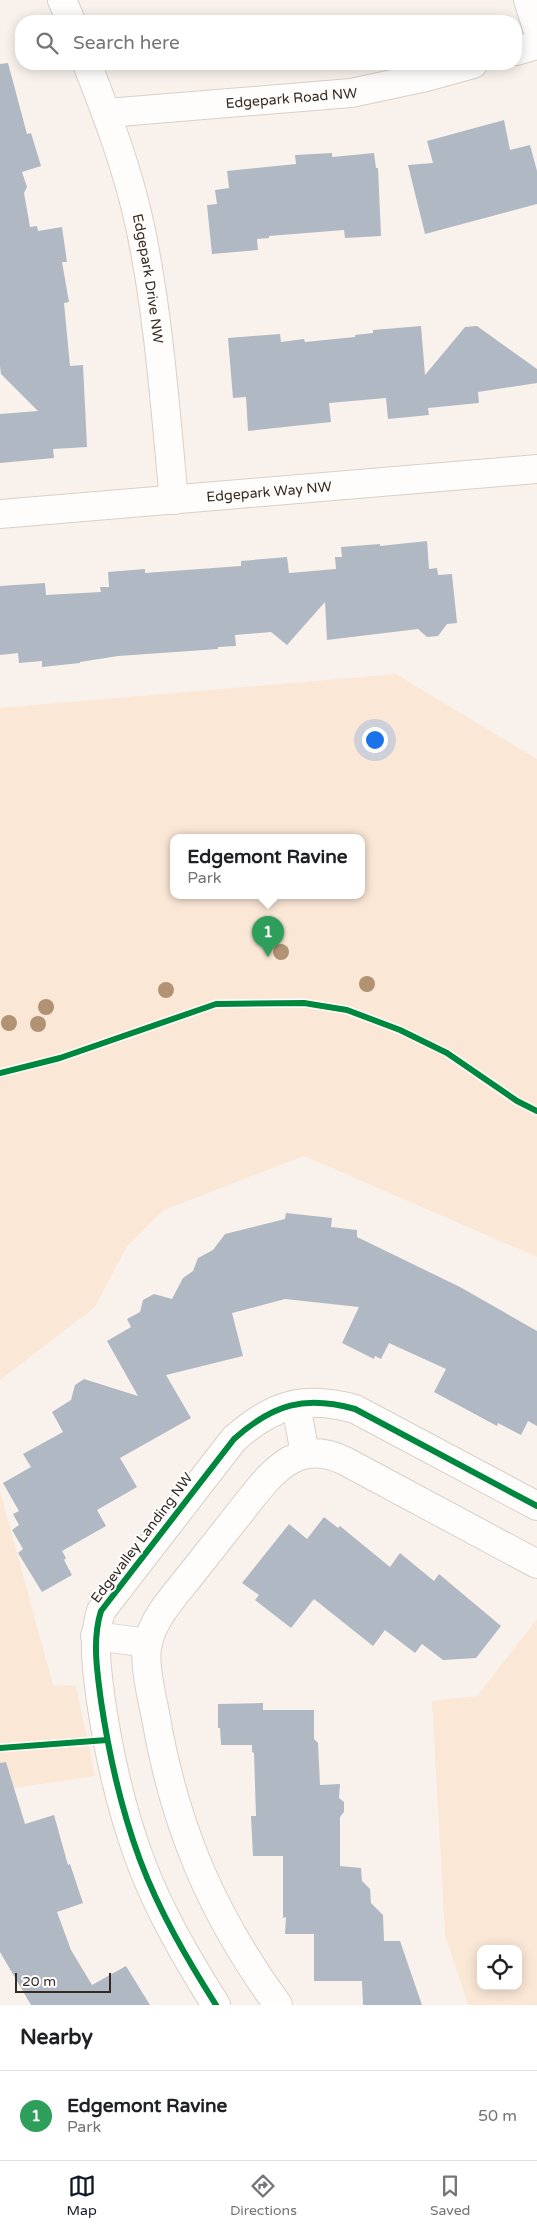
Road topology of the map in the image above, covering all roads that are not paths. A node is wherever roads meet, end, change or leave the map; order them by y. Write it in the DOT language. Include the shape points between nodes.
graph roads {
  1 [pos="62,0"];
  2 [pos="528,0"];
  3 [pos="68,15"];
  4 [pos="537,28"];
  5 [pos="537,45"];
  6 [pos="522,49"];
  7 [pos="89,70"];
  8 [pos="451,70"];
  9 [pos="107,113"];
  10 [pos="537,469"];
  11 [pos="174,500"];
  12 [pos="0,514"];
  13 [pos="296,1405"];
  14 [pos="305,1454"];
  15 [pos="537,1506"];
  16 [pos="537,1564"];
  17 [pos="95,1636"];
  18 [pos="148,1643"];
  19 [pos="216,2005"];
  20 [pos="278,2005"];
  1 -- 3 [label="street"];
  2 -- 4 [label="street"];
  5 -- 6 [label="street"];
  7 -- 9 [label="street, Edgepark Drive NW"];
  8 -- 9 [label="street, Edgepark Road NW" via="352,93"];
  9 -- 11 [label="street, Edgepark Drive NW" via="131,190 152,292"];
  10 -- 11 [label="street, Edgepark Way NW"];
  11 -- 12 [label="street, Edgepark Way NW"];
  13 -- 14 [label="street"];
  13 -- 15 [label="street, Edgevalley Landing NW" via="315,1401 355,1409"];
  13 -- 17 [label="street, Edgevalley Landing NW" via="268,1413 234,1439 110,1597 101,1611"];
  14 -- 16 [label="street" via="320,1453 340,1458"];
  14 -- 18 [label="street" via="290,1460 267,1478 161,1613"];
  17 -- 18 [label="street"];
  17 -- 19 [label="street, Edgevalley Landing NW" via="107,1740 137,1852 170,1926"];
  18 -- 20 [label="street" via="151,1693 163,1763 184,1834 230,1934"];
}
